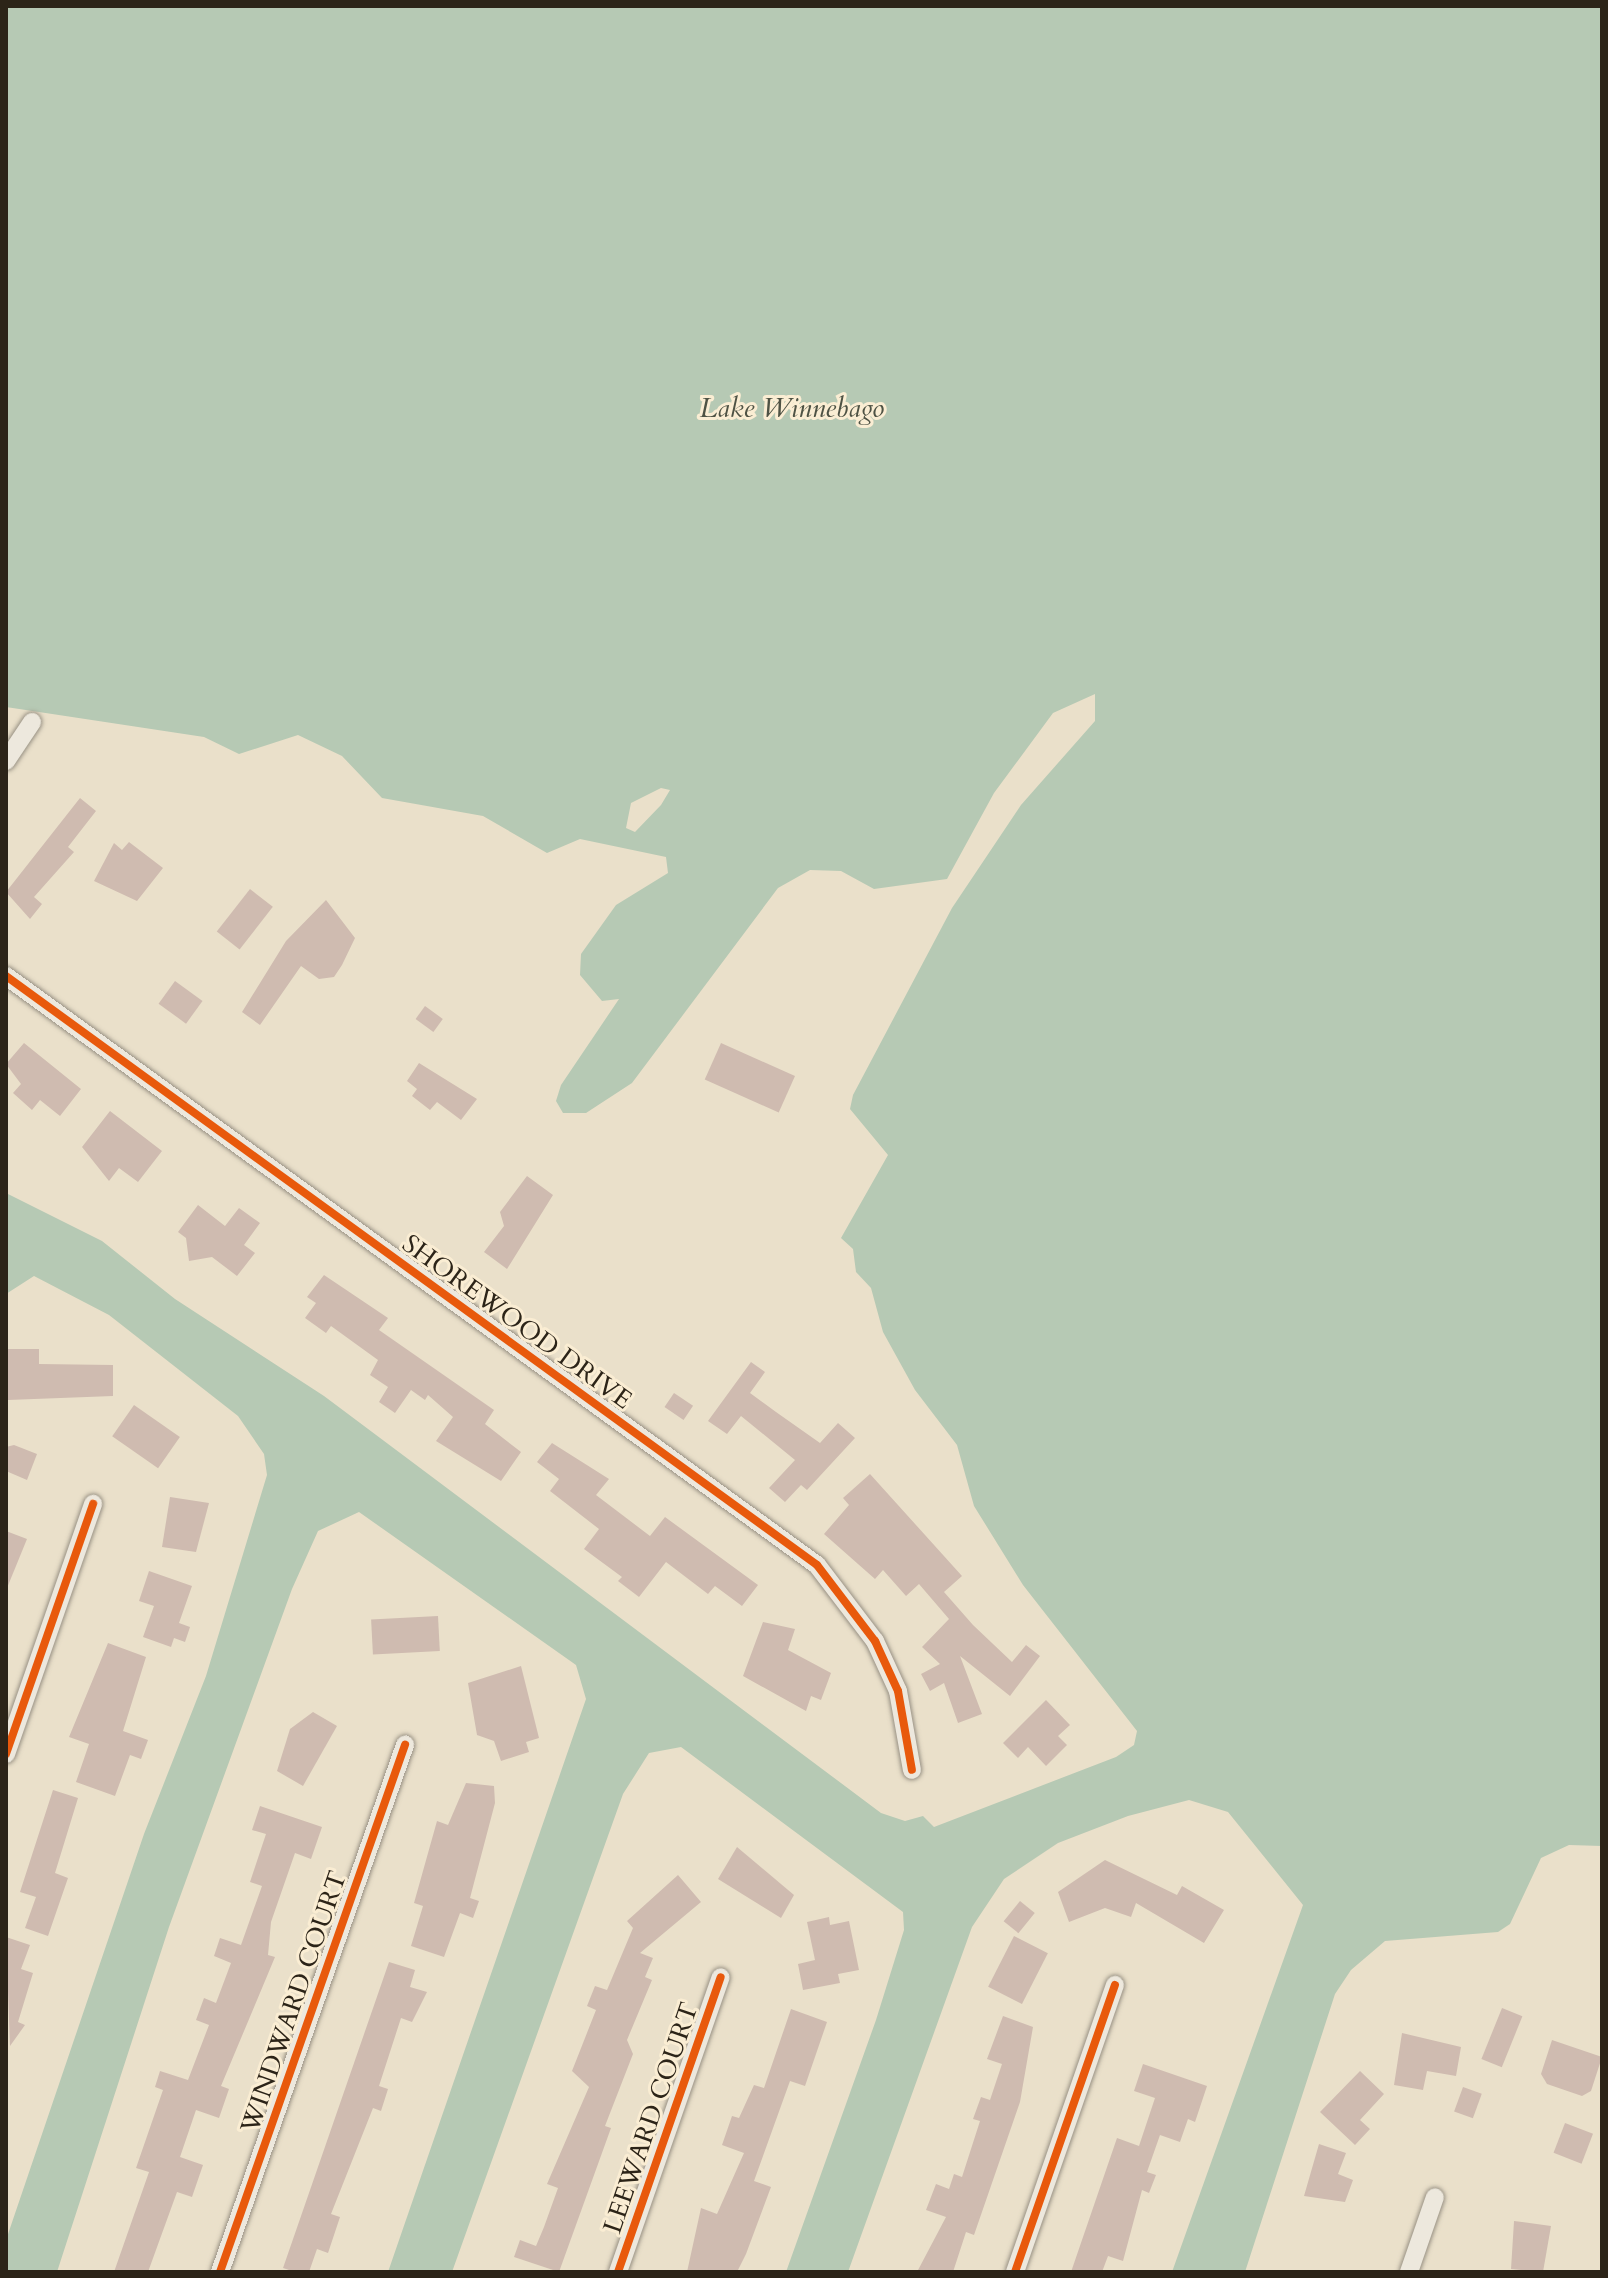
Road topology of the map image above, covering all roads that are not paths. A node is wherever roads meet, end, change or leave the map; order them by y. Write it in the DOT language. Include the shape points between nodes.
graph roads {
  1 [pos="32,722"];
  2 [pos="6,761"];
  3 [pos="6,976"];
  4 [pos="93,1504"];
  5 [pos="405,1745"];
  6 [pos="6,1754"];
  7 [pos="912,1770"];
  8 [pos="721,1977"];
  9 [pos="1115,1985"];
  10 [pos="1435,2197"];
  11 [pos="220,2272"];
  12 [pos="618,2272"];
  13 [pos="1015,2272"];
  14 [pos="1409,2272"];
  1 -- 2 [label="street"];
  3 -- 7 [label="street, SHOREWOOD DRIVE" via="817,1565 875,1641 898,1691"];
  4 -- 6 [label="street"];
  5 -- 11 [label="street, WINDWARD COURT"];
  8 -- 12 [label="street, LEEWARD COURT"];
  9 -- 13 [label="street"];
  10 -- 14 [label="street"];
}
